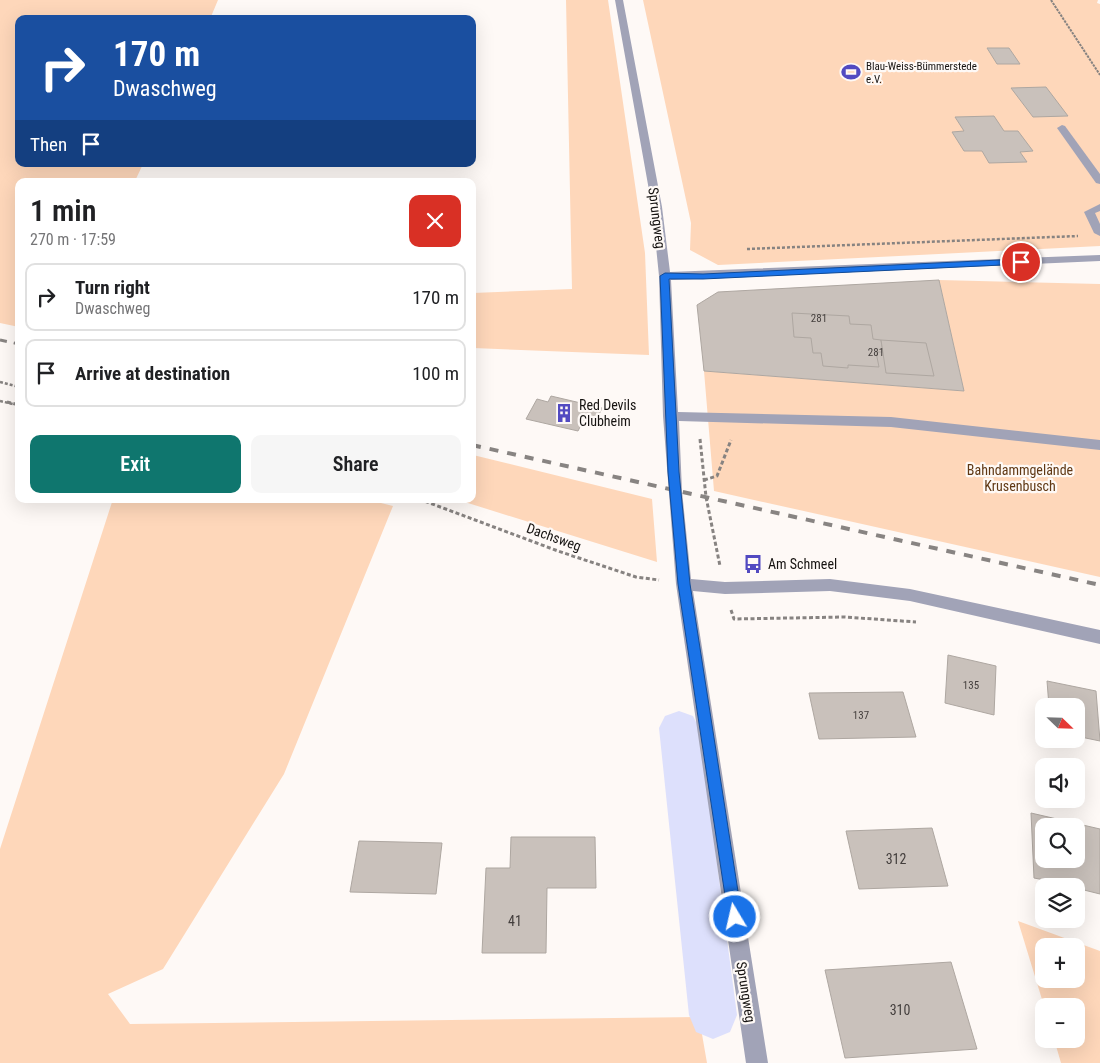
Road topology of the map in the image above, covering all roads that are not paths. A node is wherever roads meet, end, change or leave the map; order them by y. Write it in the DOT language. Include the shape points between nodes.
graph roads {
  1 [pos="620,0"];
  2 [pos="1062,128"];
  3 [pos="1100,181"];
  4 [pos="1100,207"];
  5 [pos="1100,233"];
  6 [pos="1100,258"];
  7 [pos="665,276"];
  8 [pos="670,416"];
  9 [pos="1100,445"];
  10 [pos="684,584"];
  11 [pos="1100,637"];
  12 [pos="757,1063"];
  1 -- 7 [label="street, Sprungweg" via="657,207"];
  2 -- 3 [label="street"];
  4 -- 5 [label="street" via="1089,212"];
  6 -- 7 [label="street"];
  7 -- 8 [label="street, Sprungweg"];
  8 -- 9 [label="street" via="891,422"];
  8 -- 10 [label="street, Sprungweg"];
  10 -- 11 [label="street" via="725,588 830,585 910,595"];
  10 -- 12 [label="street, Sprungweg"];
}
